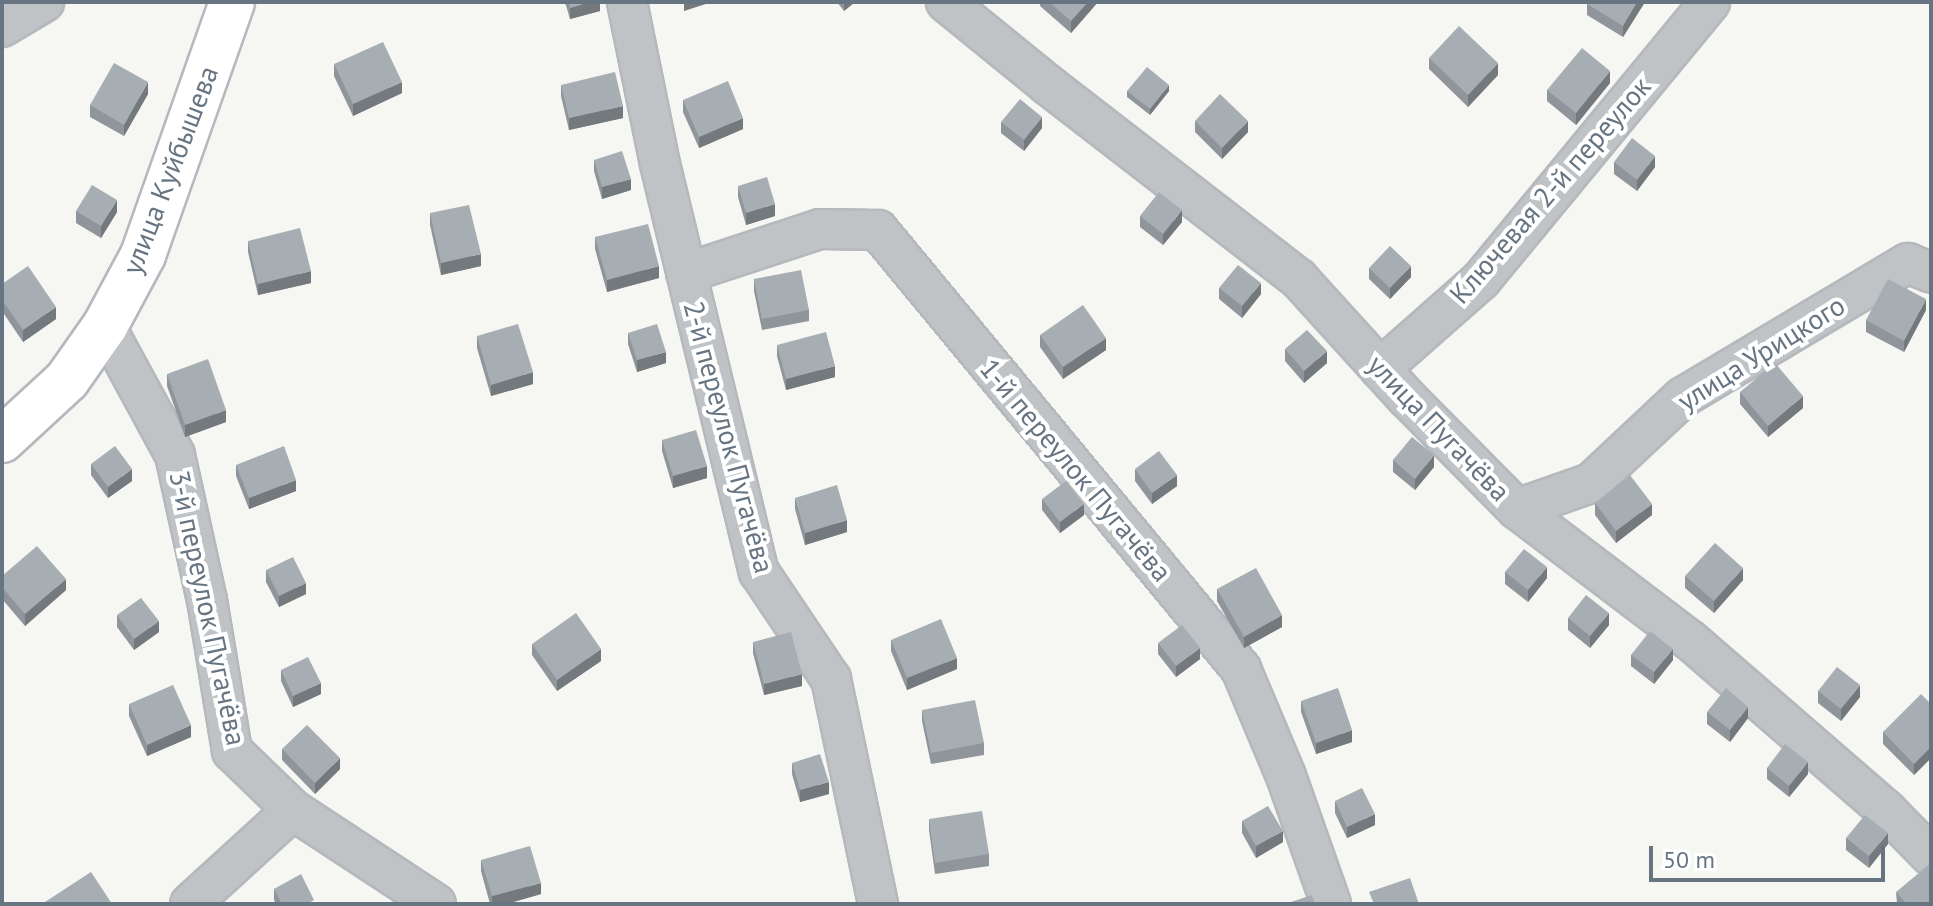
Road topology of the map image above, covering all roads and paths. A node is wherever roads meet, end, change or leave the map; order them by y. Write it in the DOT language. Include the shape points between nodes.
graph roads {
  1 [pos="44,2"];
  2 [pos="232,2"];
  3 [pos="627,2"];
  4 [pos="946,2"];
  5 [pos="1710,2"];
  6 [pos="2,27"];
  7 [pos="686,273"];
  8 [pos="1931,273"];
  9 [pos="105,326"];
  10 [pos="1380,369"];
  11 [pos="2,440"];
  12 [pos="1517,509"];
  13 [pos="293,810"];
  14 [pos="1931,856"];
  15 [pos="190,904"];
  16 [pos="436,904"];
  17 [pos="878,904"];
  18 [pos="1331,904"];
  1 -- 6 [label="street"];
  2 -- 9 [label="main road, улица Куйбышева" via="143,255"];
  3 -- 7 [label="street, 2-й переулок Пугачёва"];
  4 -- 10 [label="street, улица Пугачёва" via="1298,278"];
  5 -- 10 [label="street, Ключевая 2-й переулок" via="1481,280"];
  7 -- 17 [label="street, 2-й переулок Пугачёва" via="759,572 831,679"];
  7 -- 18 [label="street, 1-й переулок Пугачёва" via="820,229 878,230 1241,669"];
  8 -- 12 [label="street, улица Урицкого" via="1908,263 1683,397 1591,483"];
  9 -- 11 [label="main road, улица Куйбышева" via="67,380"];
  9 -- 13 [label="street, 3-й переулок Пугачёва" via="175,455 207,600 232,751"];
  10 -- 12 [label="street, улица Пугачёва"];
  12 -- 14 [label="street, улица Пугачёва" via="1691,641 1887,811"];
  13 -- 15 [label="street"];
  13 -- 16 [label="street, 3-й переулок Пугачёва"];
}
